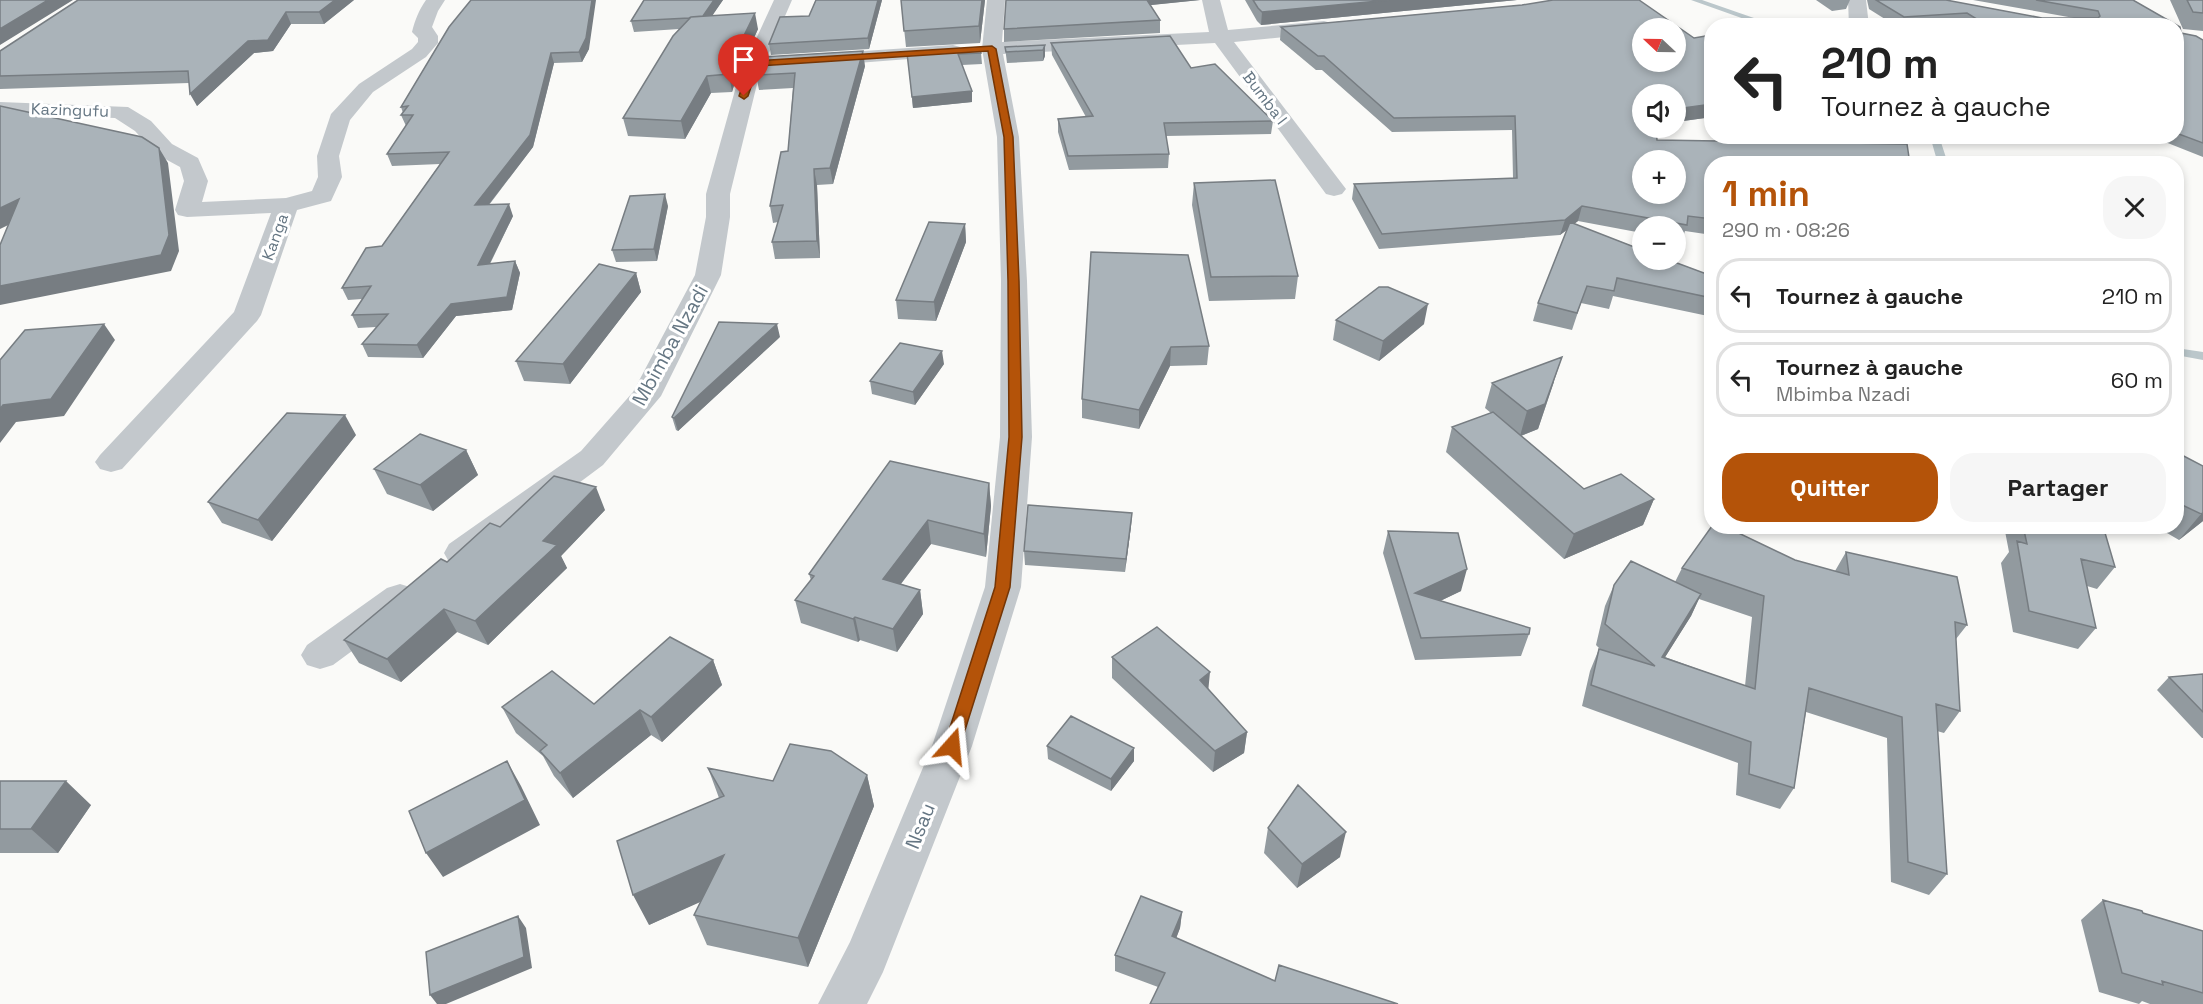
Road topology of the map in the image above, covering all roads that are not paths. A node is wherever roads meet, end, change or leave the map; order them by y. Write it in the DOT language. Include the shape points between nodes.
graph roads {
  1 [pos="436,0"];
  2 [pos="783,0"];
  3 [pos="996,0"];
  4 [pos="1211,0"];
  5 [pos="1857,0"];
  6 [pos="1858,18"];
  7 [pos="1347,25"];
  8 [pos="1220,37"];
  9 [pos="992,49"];
  10 [pos="802,61"];
  11 [pos="0,108"];
  12 [pos="1334,189"];
  13 [pos="286,205"];
  14 [pos="111,462"];
  15 [pos="320,655"];
  16 [pos="842,1004"];
  1 -- 13 [label="street, Kanga" via="423,25 428,43 366,88 339,119 328,156 330,177 322,196"];
  2 -- 15 [label="street, Mbimba Nzadi" via="766,63 749,76 718,194 708,275 646,396 592,458"];
  3 -- 9 [label="street, Nsau"];
  4 -- 8 [label="street, Bumba I"];
  5 -- 6 [label="street"];
  7 -- 8 [label="street"];
  8 -- 9 [label="street"];
  8 -- 12 [label="street, Bumba I"];
  9 -- 10 [label="street"];
  9 -- 16 [label="street, Nsau" via="1008,137 1014,281 1016,437 1003,587 952,746 867,956"];
  11 -- 13 [label="street, Kazingufu" via="120,112 143,126 164,149 190,163 196,181 187,210"];
  13 -- 14 [label="street, Kanga" via="247,315"];
}
